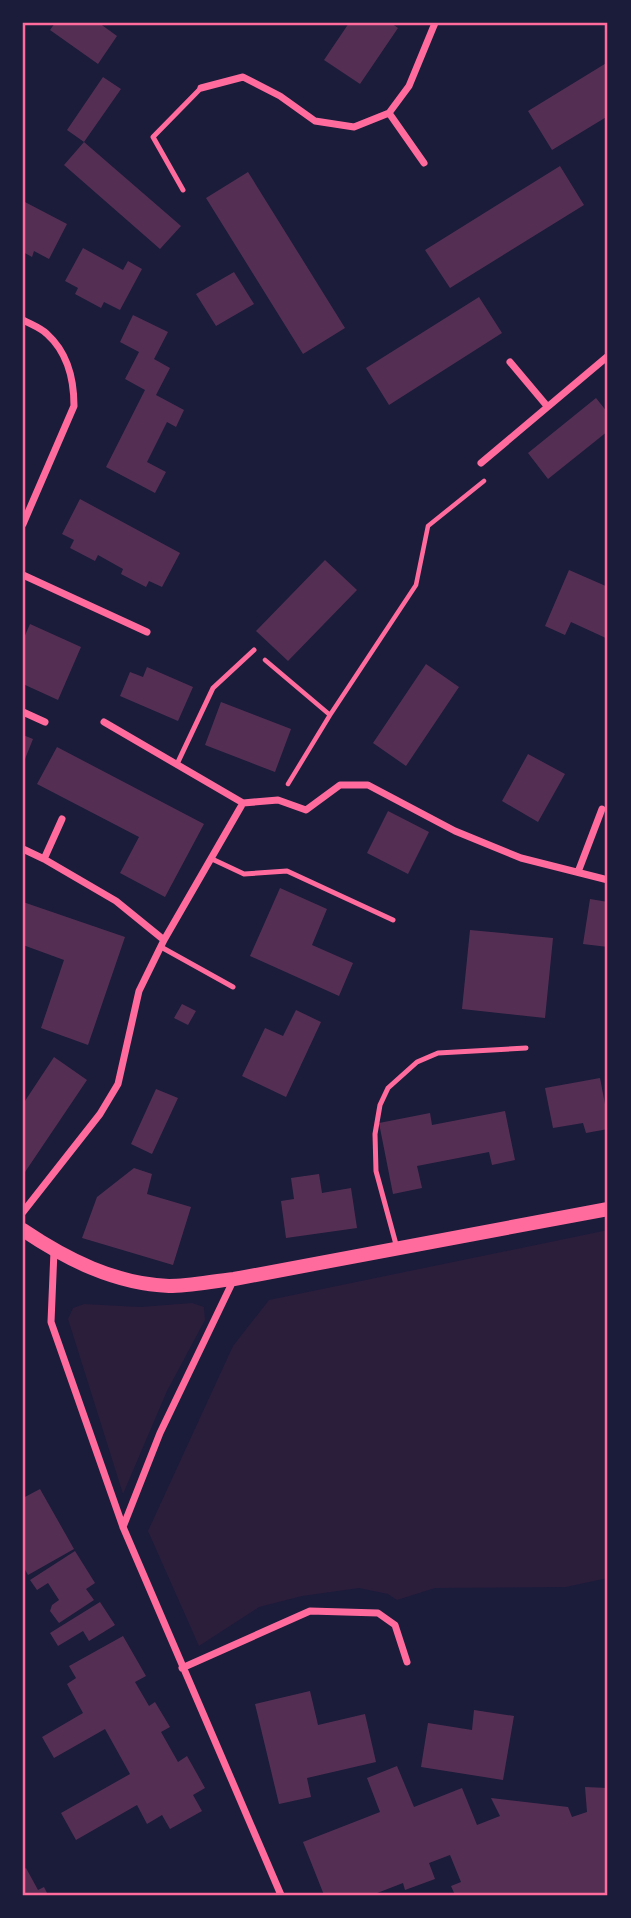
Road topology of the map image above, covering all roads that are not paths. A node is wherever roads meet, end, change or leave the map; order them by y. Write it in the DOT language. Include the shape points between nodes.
graph roads {
  1 [pos="435,23"];
  2 [pos="201,88"];
  3 [pos="389,113"];
  4 [pos="424,163"];
  5 [pos="183,190"];
  6 [pos="23,320"];
  7 [pos="608,356"];
  8 [pos="510,362"];
  9 [pos="547,407"];
  10 [pos="481,463"];
  11 [pos="23,524"];
  12 [pos="23,575"];
  13 [pos="147,632"];
  14 [pos="254,650"];
  15 [pos="23,712"];
  16 [pos="45,722"];
  17 [pos="104,722"];
  18 [pos="177,764"];
  19 [pos="243,803"];
  20 [pos="602,809"];
  21 [pos="62,819"];
  22 [pos="23,849"];
  23 [pos="44,859"];
  24 [pos="212,859"];
  25 [pos="579,872"];
  26 [pos="608,880"];
  27 [pos="393,920"];
  28 [pos="162,944"];
  29 [pos="233,988"];
  30 [pos="526,1048"];
  31 [pos="608,1209"];
  32 [pos="23,1212"];
  33 [pos="23,1230"];
  34 [pos="397,1248"];
  35 [pos="54,1251"];
  36 [pos="234,1279"];
  37 [pos="123,1527"];
  38 [pos="407,1662"];
  39 [pos="182,1668"];
  40 [pos="281,1895"];
  1 -- 3 [label="street" via="408,86"];
  2 -- 3 [label="street" via="243,77 315,121 354,127"];
  2 -- 5 [label="lane" via="153,137"];
  3 -- 4 [label="street"];
  6 -- 11 [label="street" via="47,333 66,359 74,388 74,406"];
  7 -- 9 [label="street"];
  8 -- 9 [label="street"];
  9 -- 10 [label="street"];
  12 -- 13 [label="street"];
  14 -- 18 [label="lane" via="213,688"];
  15 -- 16 [label="street"];
  17 -- 18 [label="street"];
  18 -- 19 [label="street"];
  19 -- 24 [label="street"];
  19 -- 25 [label="street" via="278,800 306,810 340,785 368,785 455,831 521,858"];
  20 -- 25 [label="street"];
  21 -- 23 [label="street"];
  22 -- 23 [label="street"];
  23 -- 28 [label="street" via="116,901"];
  24 -- 27 [label="lane" via="244,874 287,871"];
  24 -- 28 [label="street"];
  25 -- 26 [label="street"];
  28 -- 29 [label="lane"];
  28 -- 32 [label="street" via="139,991 118,1084"];
  30 -- 34 [label="lane" via="438,1053 417,1062 388,1088 375,1134 376,1171"];
  31 -- 34 [label="main road"];
  33 -- 35 [label="main road"];
  34 -- 36 [label="main road"];
  35 -- 36 [label="main road" via="137,1283 171,1286"];
  35 -- 37 [label="street" via="51,1322"];
  36 -- 37 [label="street" via="160,1433"];
  37 -- 39 [label="street"];
  38 -- 39 [label="street" via="395,1625 377,1614 310,1611"];
  39 -- 40 [label="street"];
}
